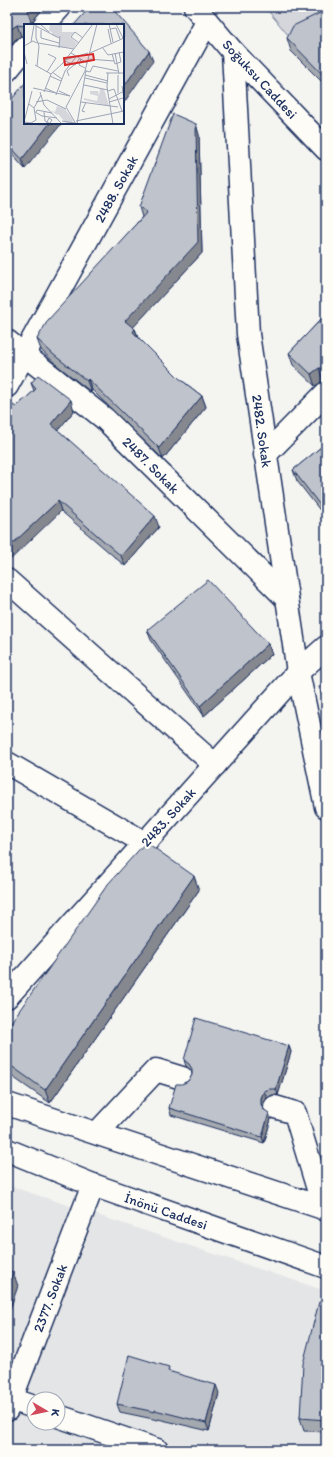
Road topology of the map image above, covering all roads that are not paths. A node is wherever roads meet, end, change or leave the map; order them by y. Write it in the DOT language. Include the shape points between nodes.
graph roads {
  1 [pos="60,7"];
  2 [pos="201,14"];
  3 [pos="45,24"];
  4 [pos="24,49"];
  5 [pos="233,52"];
  6 [pos="7,70"];
  7 [pos="326,149"];
  8 [pos="7,341"];
  9 [pos="25,356"];
  10 [pos="7,386"];
  11 [pos="326,393"];
  12 [pos="265,455"];
  13 [pos="7,580"];
  14 [pos="287,599"];
  15 [pos="326,647"];
  16 [pos="298,672"];
  17 [pos="7,763"];
  18 [pos="214,765"];
  19 [pos="326,807"];
  20 [pos="145,843"];
  21 [pos="7,998"];
  22 [pos="182,1078"];
  23 [pos="7,1104"];
  24 [pos="275,1107"];
  25 [pos="97,1133"];
  26 [pos="7,1150"];
  27 [pos="93,1185"];
  28 [pos="325,1209"];
  29 [pos="326,1267"];
  30 [pos="9,1405"];
  31 [pos="26,1406"];
  32 [pos="66,1419"];
  33 [pos="157,1450"];
  1 -- 3 [label="street"];
  2 -- 5 [label="street, Soğuksu Caddesi"];
  2 -- 9 [label="street, 2488. Sokak"];
  4 -- 6 [label="street"];
  5 -- 7 [label="street, Soğuksu Caddesi"];
  5 -- 12 [label="street, 2482. Sokak" via="248,334"];
  8 -- 9 [label="street, 2487. Sokak"];
  9 -- 10 [label="street, 2488. Sokak"];
  9 -- 14 [label="street, 2487. Sokak" via="105,419"];
  11 -- 12 [label="street"];
  12 -- 14 [label="street, 2482. Sokak"];
  13 -- 18 [label="street"];
  14 -- 16 [label="street, 2482. Sokak"];
  15 -- 16 [label="street, 2483. Sokak"];
  16 -- 18 [label="street, 2483. Sokak"];
  16 -- 19 [label="street, 2482. Sokak"];
  17 -- 20 [label="street"];
  18 -- 20 [label="street, 2483. Sokak"];
  20 -- 21 [label="street, 2483. Sokak"];
  22 -- 25 [label="street" via="156,1070"];
  23 -- 25 [label="street"];
  24 -- 28 [label="street" via="295,1113"];
  25 -- 28 [label="street"];
  26 -- 27 [label="street, İnönü Caddesi"];
  27 -- 29 [label="street, İnönü Caddesi"];
  27 -- 30 [label="street, 2377. Sokak"];
  30 -- 31 [label="street"];
  32 -- 33 [label="street"];
}
